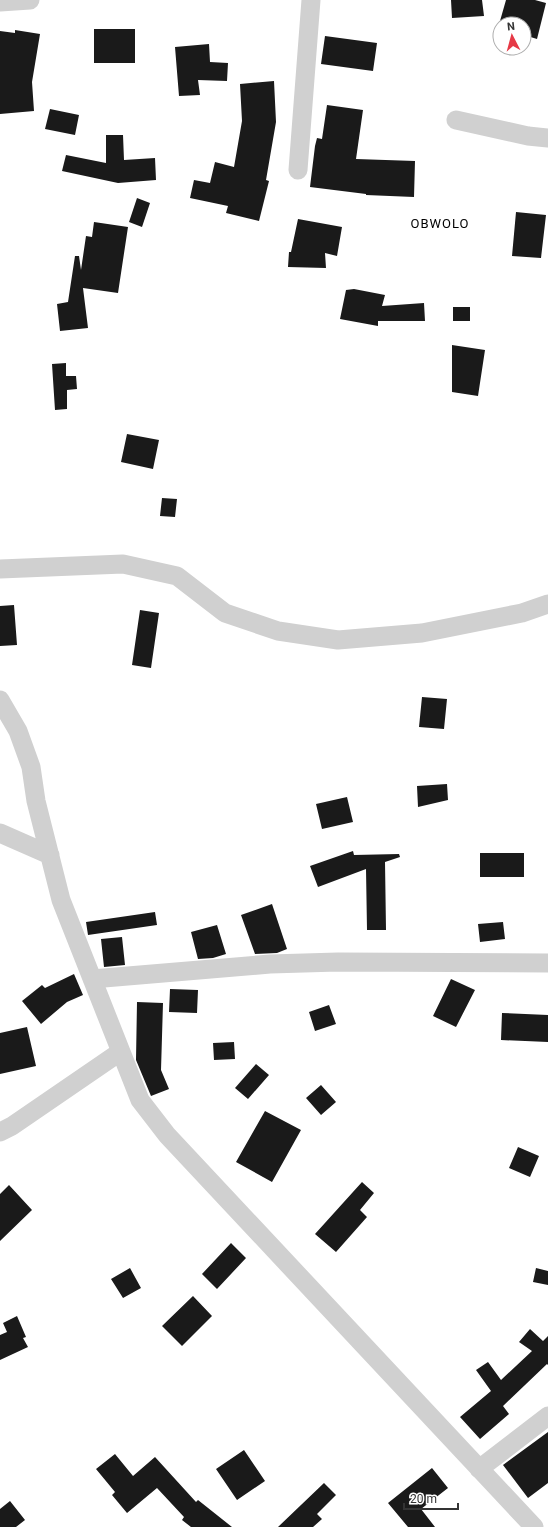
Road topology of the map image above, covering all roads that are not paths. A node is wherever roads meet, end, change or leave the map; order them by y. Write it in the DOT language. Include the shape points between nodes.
graph roads {
  1 [pos="30,0"];
  2 [pos="311,0"];
  3 [pos="0,2"];
  4 [pos="456,120"];
  5 [pos="548,138"];
  6 [pos="298,170"];
  7 [pos="0,569"];
  8 [pos="548,604"];
  9 [pos="0,700"];
  10 [pos="0,833"];
  11 [pos="50,856"];
  12 [pos="548,963"];
  13 [pos="92,979"];
  14 [pos="120,1052"];
  15 [pos="0,1132"];
  16 [pos="548,1416"];
  17 [pos="479,1469"];
  18 [pos="534,1527"];
  1 -- 3 [label="street"];
  2 -- 6 [label="street"];
  4 -- 5 [label="street"];
  7 -- 8 [label="street" via="123,564 177,576 225,613 278,631 338,640 422,633 522,613"];
  9 -- 11 [label="street" via="18,731 31,767 36,801"];
  10 -- 11 [label="street"];
  11 -- 13 [label="street" via="61,900"];
  12 -- 13 [label="street" via="270,964"];
  13 -- 14 [label="street"];
  14 -- 15 [label="street"];
  14 -- 17 [label="street" via="140,1100 166,1135"];
  16 -- 17 [label="street"];
  17 -- 18 [label="street"];
}
